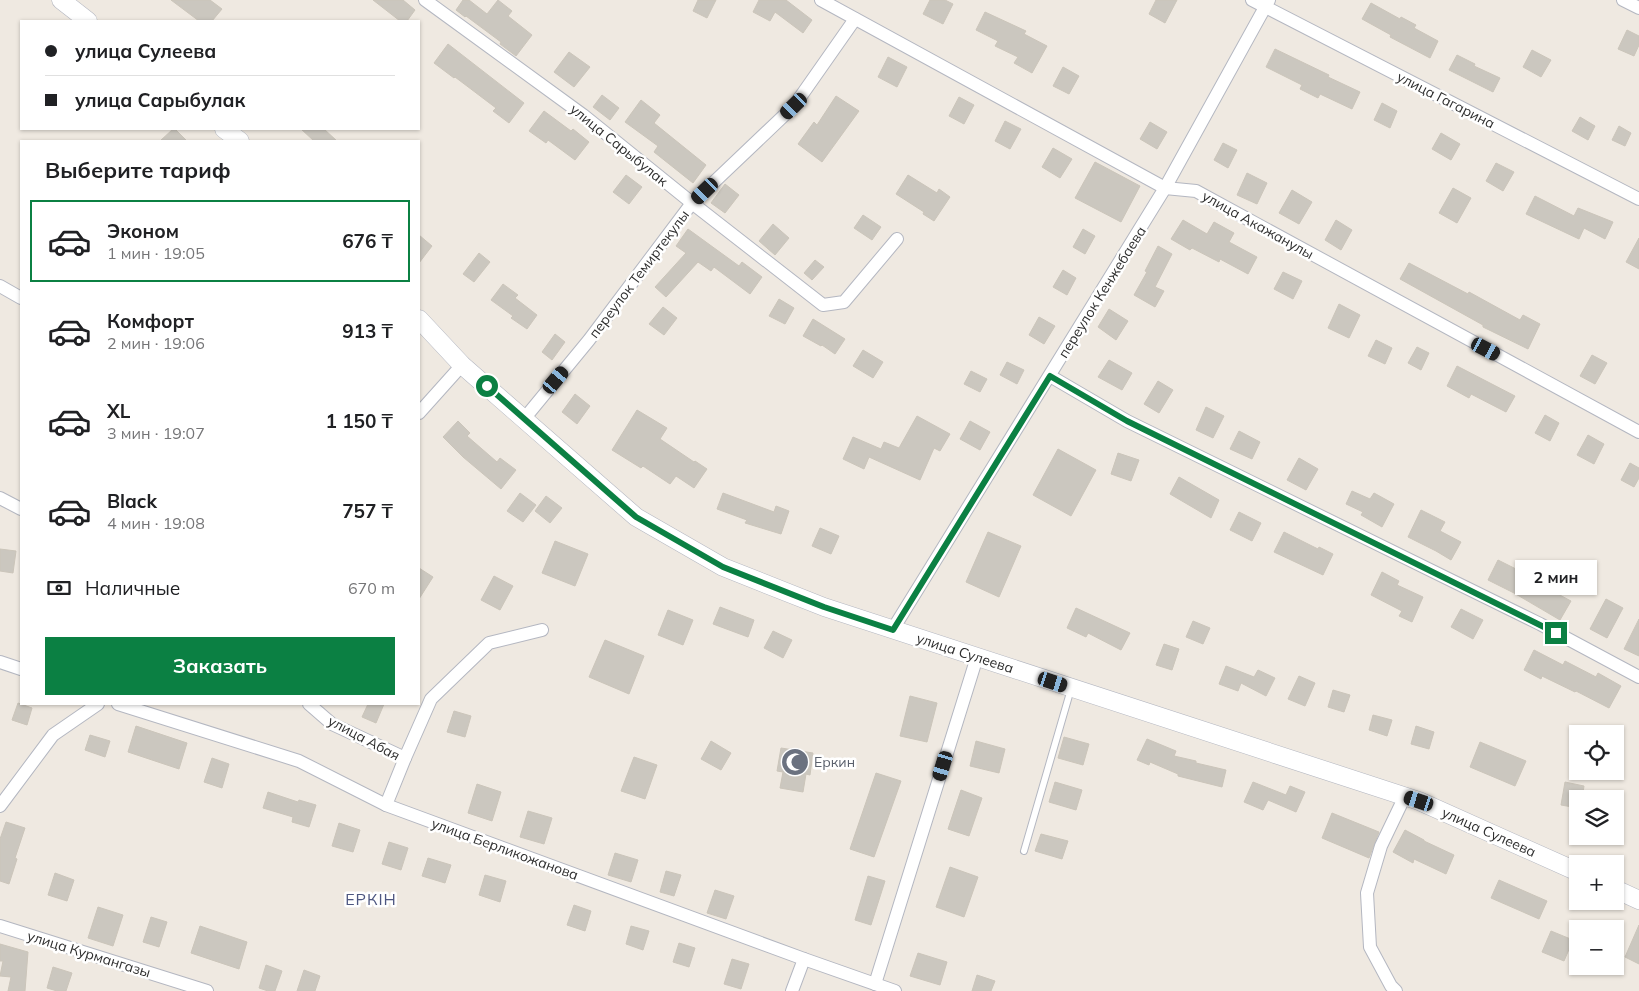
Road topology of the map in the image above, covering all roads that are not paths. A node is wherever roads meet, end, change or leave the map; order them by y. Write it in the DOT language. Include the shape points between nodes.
graph roads {
  1 [pos="61,0"];
  2 [pos="424,0"];
  3 [pos="821,0"];
  4 [pos="1252,0"];
  5 [pos="1623,0"];
  6 [pos="1268,3"];
  7 [pos="1639,8"];
  8 [pos="855,19"];
  9 [pos="87,20"];
  10 [pos="225,130"];
  11 [pos="239,140"];
  12 [pos="1165,188"];
  13 [pos="1639,199"];
  14 [pos="692,203"];
  15 [pos="897,239"];
  16 [pos="0,286"];
  17 [pos="20,297"];
  18 [pos="420,319"];
  19 [pos="462,365"];
  20 [pos="1050,376"];
  21 [pos="420,412"];
  22 [pos="524,419"];
  23 [pos="1639,432"];
  24 [pos="0,498"];
  25 [pos="20,508"];
  26 [pos="542,630"];
  27 [pos="893,630"];
  28 [pos="977,657"];
  29 [pos="0,662"];
  30 [pos="20,669"];
  31 [pos="1639,677"];
  32 [pos="1072,688"];
  33 [pos="97,705"];
  34 [pos="121,705"];
  35 [pos="310,705"];
  36 [pos="405,758"];
  37 [pos="1405,796"];
  38 [pos="0,806"];
  39 [pos="386,806"];
  40 [pos="1024,851"];
  41 [pos="1569,868"];
  42 [pos="1624,893"];
  43 [pos="1639,900"];
  44 [pos="0,926"];
  45 [pos="804,959"];
  46 [pos="875,984"];
  47 [pos="207,991"];
  48 [pos="792,991"];
  49 [pos="895,991"];
  50 [pos="1396,991"];
  1 -- 9 [label="main road"];
  2 -- 14 [label="street, улица Сарыбулак" via="583,115"];
  3 -- 8 [label="street, улица Акажанулы"];
  4 -- 6 [label="street, улица Гагарина"];
  5 -- 7 [label="street"];
  6 -- 12 [label="street, переулок Кенжебаева"];
  6 -- 13 [label="street, улица Гагарина"];
  8 -- 12 [label="street, улица Акажанулы"];
  8 -- 14 [label="street, переулок Темиртекулы" via="794,106"];
  10 -- 11 [label="main road"];
  12 -- 20 [label="street, переулок Кенжебаева"];
  12 -- 23 [label="street, улица Акажанулы" via="1196,191"];
  14 -- 15 [label="street, улица Сарыбулак" via="824,305 844,302"];
  14 -- 22 [label="street, переулок Темиртекулы" via="589,340"];
  16 -- 17 [label="street"];
  18 -- 19 [label="main road, улица Сулеева"];
  19 -- 21 [label="street"];
  19 -- 22 [label="main road, улица Сулеева"];
  20 -- 27 [label="street, переулок Кенжебаева"];
  20 -- 31 [label="street" via="1127,421 1540,624"];
  22 -- 27 [label="main road, улица Сулеева" via="636,517 688,547 732,570 824,607"];
  24 -- 25 [label="street"];
  26 -- 36 [label="street" via="489,643 431,698"];
  27 -- 28 [label="main road, улица Сулеева"];
  28 -- 32 [label="main road, улица Сулеева"];
  28 -- 46 [label="street"];
  29 -- 30 [label="street"];
  32 -- 37 [label="main road, улица Сулеева"];
  32 -- 40 [label="lane"];
  33 -- 38 [label="street" via="53,735"];
  34 -- 39 [label="street, улица Берликожанова" via="300,761"];
  35 -- 36 [label="street, улица Абая" via="332,724"];
  36 -- 39 [label="street, улица Абая"];
  37 -- 41 [label="main road, улица Сулеева"];
  37 -- 50 [label="street" via="1380,846 1367,893 1370,948"];
  39 -- 45 [label="street, улица Берликожанова"];
  42 -- 43 [label="main road"];
  44 -- 47 [label="street, улица Курмангазы"];
  45 -- 46 [label="street, улица Берликожанова"];
  45 -- 48 [label="street"];
  46 -- 49 [label="street, улица Берликожанова"];
}
